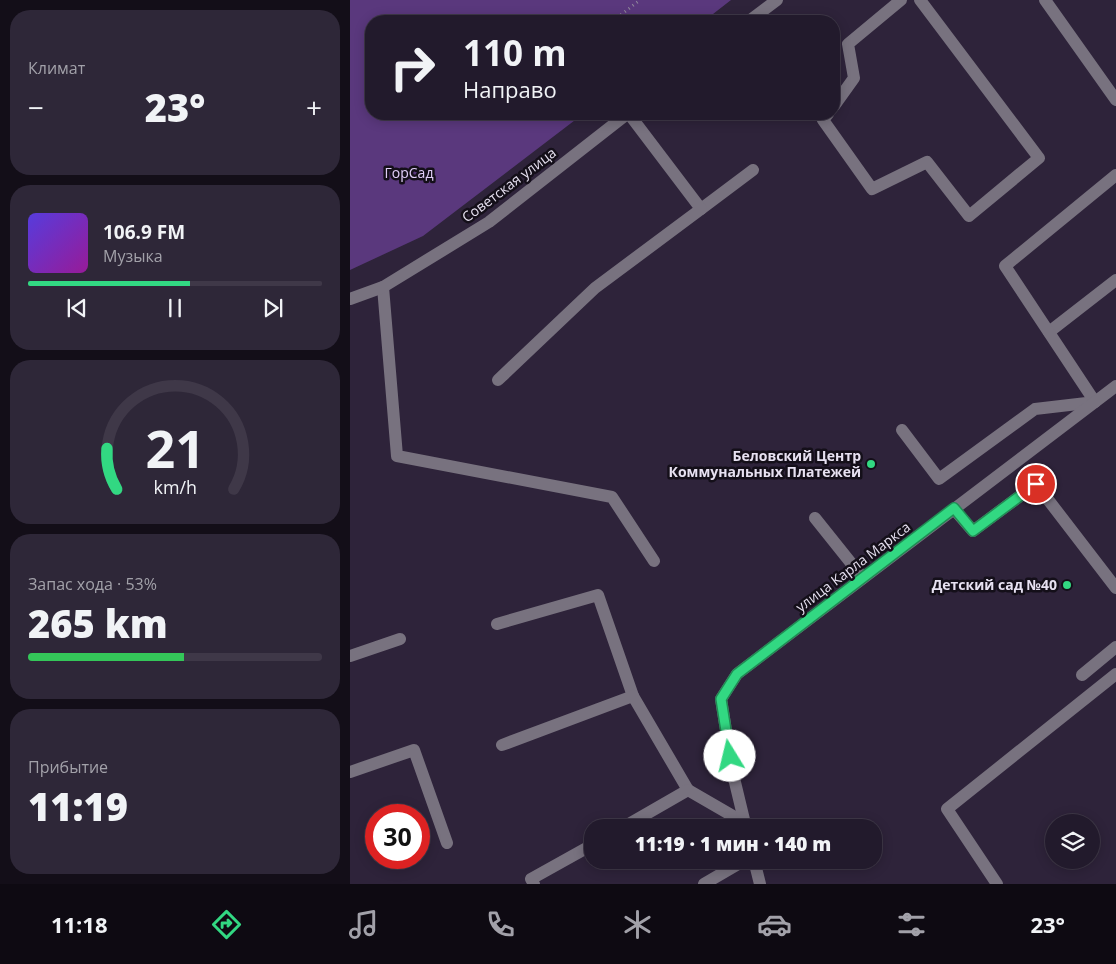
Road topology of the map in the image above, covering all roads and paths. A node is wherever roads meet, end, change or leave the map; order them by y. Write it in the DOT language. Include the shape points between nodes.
graph roads {
  1 [pos="640,0"];
  2 [pos="777,0"];
  3 [pos="901,0"];
  4 [pos="920,0"];
  5 [pos="1045,0"];
  6 [pos="621,15"];
  7 [pos="757,15"];
  8 [pos="840,98"];
  9 [pos="1116,100"];
  10 [pos="620,120"];
  11 [pos="633,120"];
  12 [pos="823,120"];
  13 [pos="753,170"];
  14 [pos="1116,175"];
  15 [pos="701,209"];
  16 [pos="1116,280"];
  17 [pos="383,287"];
  18 [pos="350,299"];
  19 [pos="1049,332"];
  20 [pos="498,380"];
  21 [pos="1116,386"];
  22 [pos="1095,402"];
  23 [pos="902,430"];
  24 [pos="954,508"];
  25 [pos="815,518"];
  26 [pos="654,561"];
  27 [pos="863,578"];
  28 [pos="1116,588"];
  29 [pos="497,624"];
  30 [pos="400,639"];
  31 [pos="1116,647"];
  32 [pos="350,656"];
  33 [pos="1116,674"];
  34 [pos="1082,675"];
  35 [pos="633,696"];
  36 [pos="502,745"];
  37 [pos="350,772"];
  38 [pos="688,790"];
  39 [pos="638,819"];
  40 [pos="736,819"];
  41 [pos="744,819"];
  42 [pos="447,843"];
  43 [pos="584,849"];
  44 [pos="730,869"];
  45 [pos="756,869"];
  46 [pos="758,883"];
  47 [pos="534,884"];
  48 [pos="704,884"];
  49 [pos="997,884"];
  1 -- 6 [label="path"];
  2 -- 7 [label="street"];
  3 -- 8 [label="street" via="848,44 854,78"];
  4 -- 12 [label="street" via="1039,158 969,216 927,162 872,189"];
  5 -- 9 [label="street"];
  10 -- 17 [label="street, Советская улица" via="489,222"];
  11 -- 15 [label="street"];
  13 -- 15 [label="street"];
  14 -- 19 [label="street" via="1005,266"];
  15 -- 20 [label="street" via="595,288"];
  16 -- 19 [label="street"];
  17 -- 18 [label="street, Советская улица"];
  17 -- 26 [label="street" via="397,456 612,497"];
  19 -- 22 [label="street"];
  21 -- 22 [label="street, улица Карла Маркса"];
  22 -- 23 [label="street" via="1035,409 939,479"];
  22 -- 24 [label="street, улица Карла Маркса"];
  24 -- 27 [label="street, улица Карла Маркса"];
  24 -- 28 [label="street" via="973,531 1036,484"];
  25 -- 27 [label="street"];
  27 -- 41 [label="street, улица Карла Маркса" via="737,674 721,699 733,774"];
  29 -- 35 [label="street" via="598,595"];
  30 -- 32 [label="street"];
  31 -- 34 [label="street"];
  33 -- 49 [label="street" via="947,810"];
  35 -- 36 [label="street"];
  35 -- 38 [label="street"];
  37 -- 42 [label="street" via="414,750"];
  38 -- 39 [label="street"];
  38 -- 40 [label="street"];
  43 -- 47 [label="street" via="531,879"];
  44 -- 48 [label="street"];
  45 -- 46 [label="street"];
}
